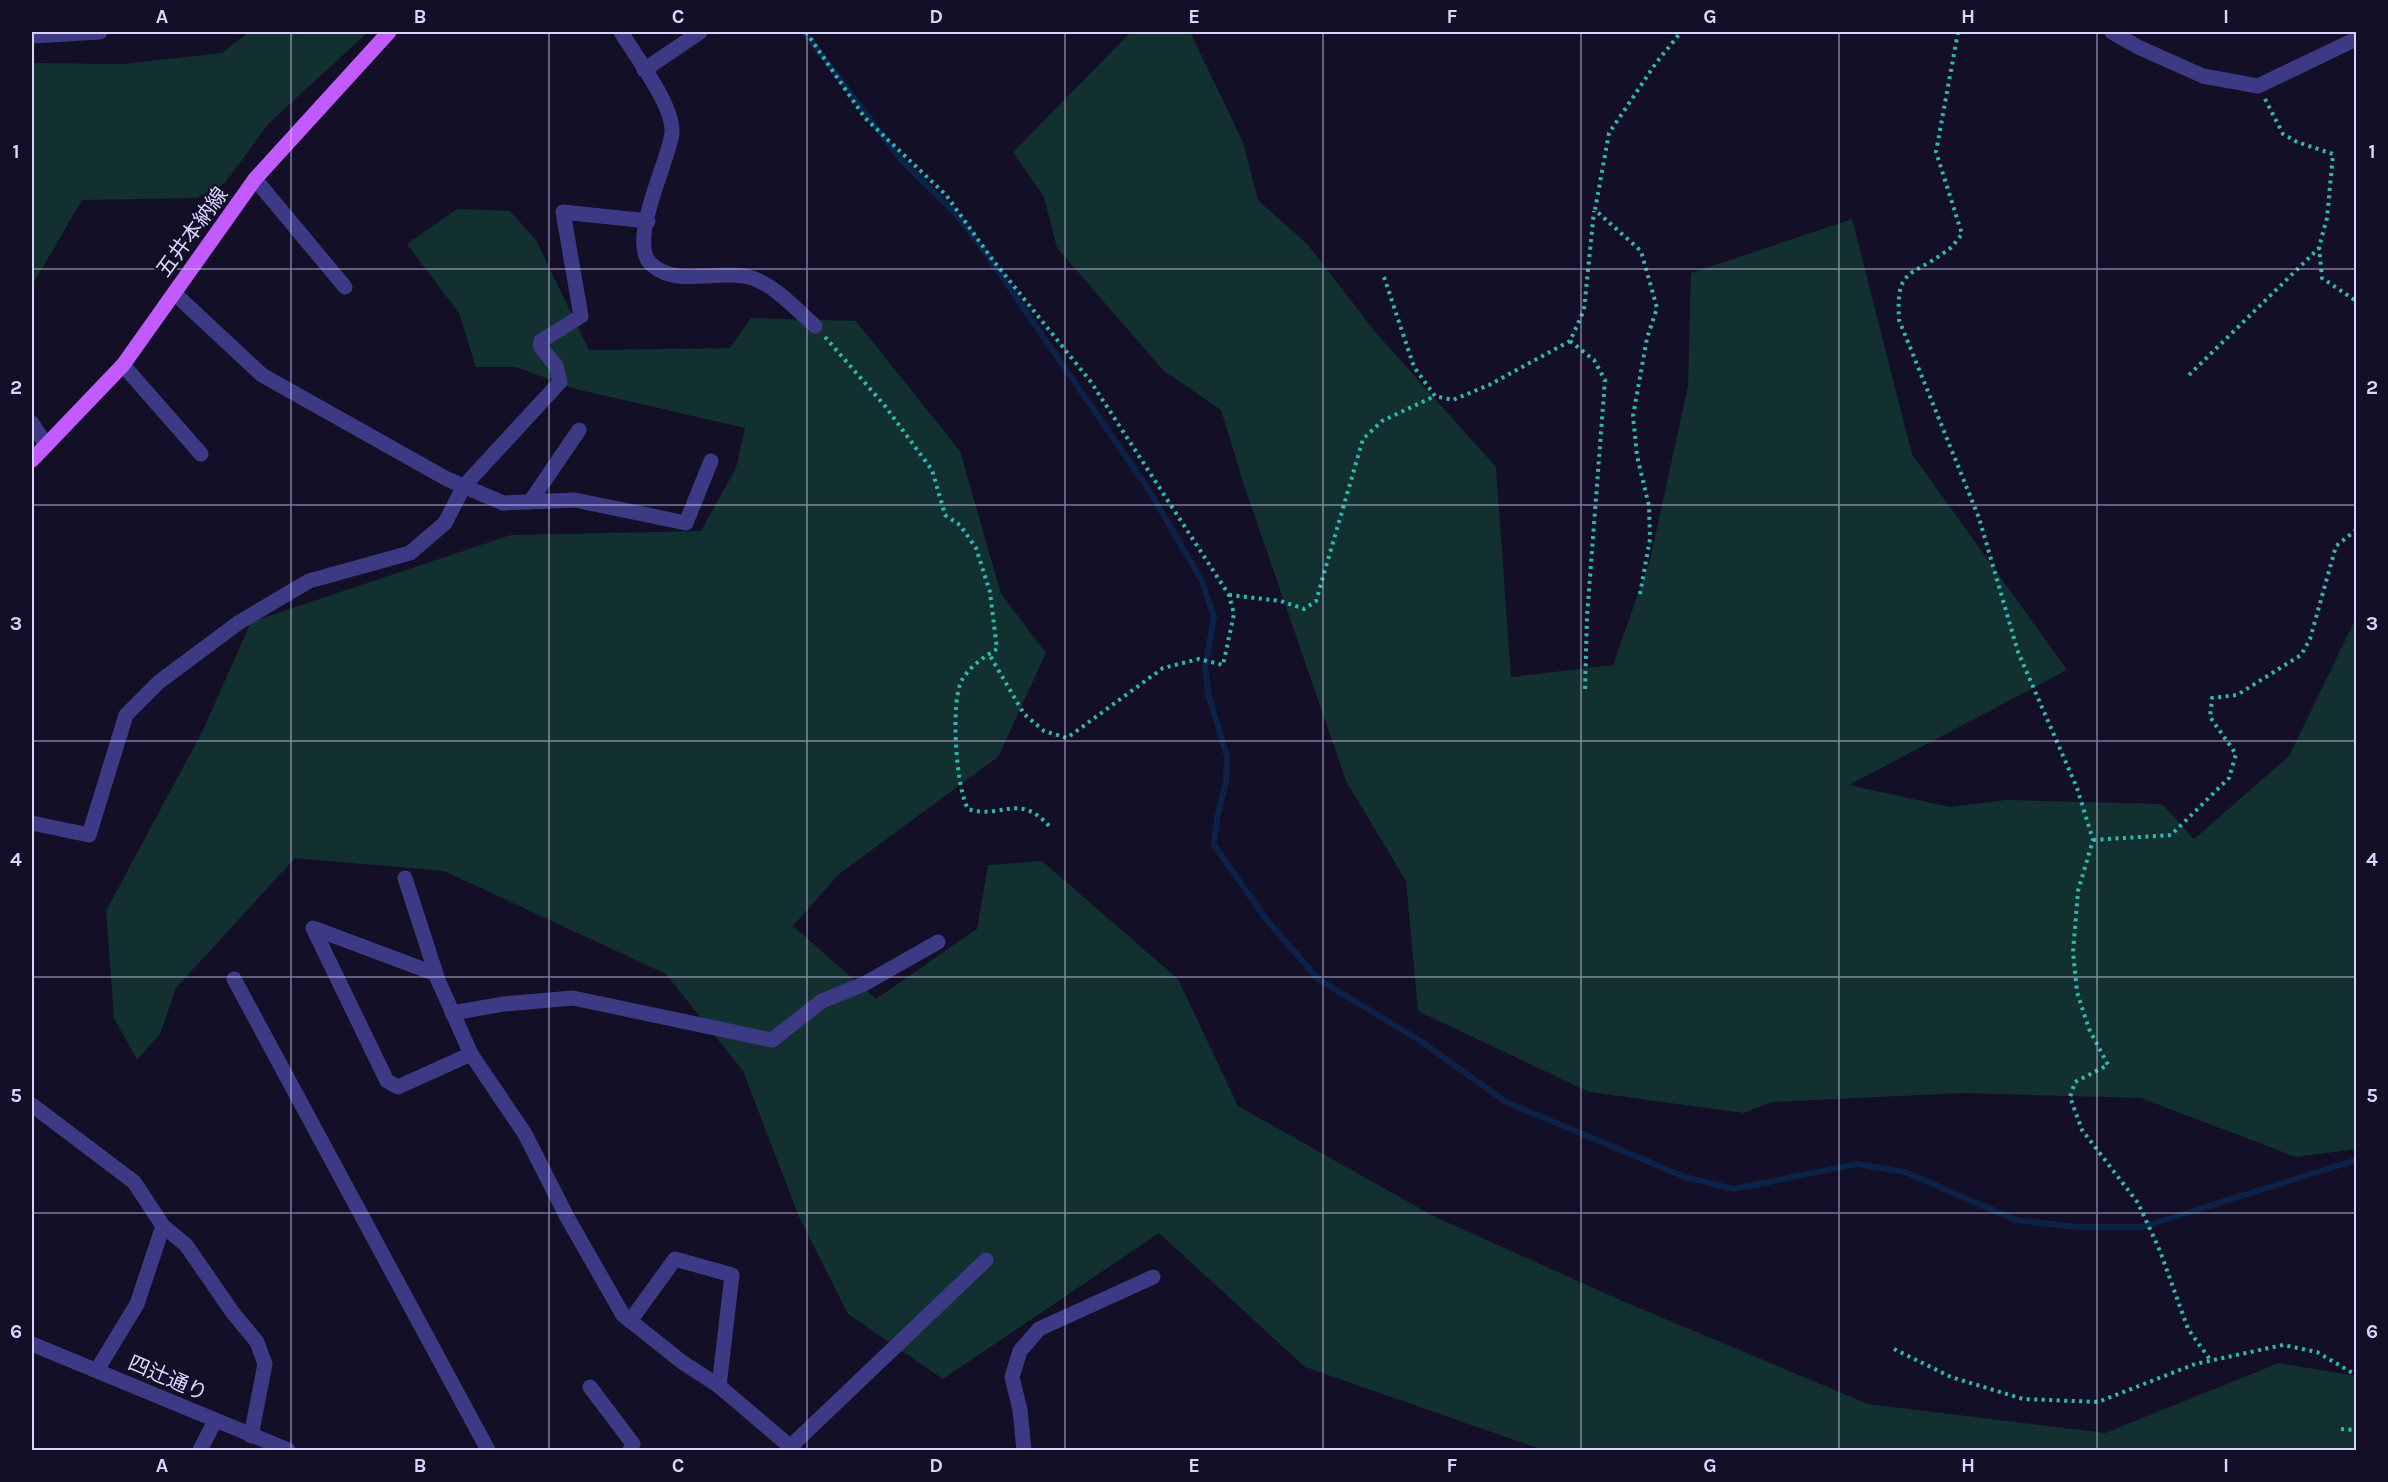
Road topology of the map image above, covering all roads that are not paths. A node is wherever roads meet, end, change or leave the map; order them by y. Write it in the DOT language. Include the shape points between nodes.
graph roads {
  1 [pos="100,32"];
  2 [pos="389,32"];
  3 [pos="621,32"];
  4 [pos="700,32"];
  5 [pos="2112,32"];
  6 [pos="32,36"];
  7 [pos="2356,39"];
  8 [pos="644,70"];
  9 [pos="255,179"];
  10 [pos="648,221"];
  11 [pos="345,287"];
  12 [pos="174,293"];
  13 [pos="815,326"];
  14 [pos="123,365"];
  15 [pos="32,423"];
  16 [pos="579,430"];
  17 [pos="46,445"];
  18 [pos="201,454"];
  19 [pos="32,460"];
  20 [pos="711,461"];
  21 [pos="464,486"];
  22 [pos="530,502"];
  23 [pos="32,823"];
  24 [pos="405,878"];
  25 [pos="938,942"];
  26 [pos="436,974"];
  27 [pos="234,979"];
  28 [pos="452,1012"];
  29 [pos="471,1054"];
  30 [pos="32,1104"];
  31 [pos="164,1226"];
  32 [pos="986,1260"];
  33 [pos="1153,1277"];
  34 [pos="630,1321"];
  35 [pos="32,1344"];
  36 [pos="97,1370"];
  37 [pos="719,1386"];
  38 [pos="590,1387"];
  39 [pos="215,1421"];
  40 [pos="250,1436"];
  41 [pos="792,1449"];
  42 [pos="200,1450"];
  43 [pos="288,1450"];
  44 [pos="488,1450"];
  45 [pos="630,1450"];
  46 [pos="1024,1450"];
  1 -- 6 [label="street"];
  2 -- 9 [label="main road, 五井本納線"];
  3 -- 8 [label="street"];
  4 -- 8 [label="street"];
  5 -- 7 [label="street" via="2203,76 2258,86"];
  8 -- 10 [label="street" via="666,107 672,132"];
  9 -- 11 [label="street"];
  9 -- 12 [label="main road, 五井本納線"];
  10 -- 13 [label="street" via="645,257 652,265 672,274 748,277 776,292"];
  10 -- 21 [label="street" via="563,212 580,316 541,341 540,346 556,366 561,382"];
  12 -- 14 [label="main road, 五井本納線"];
  12 -- 21 [label="street" via="262,375"];
  14 -- 17 [label="main road, 五井本納線"];
  14 -- 18 [label="street"];
  15 -- 17 [label="street"];
  16 -- 22 [label="street"];
  17 -- 19 [label="main road, 五井本納線"];
  20 -- 22 [label="street" via="686,523 575,500"];
  21 -- 22 [label="street" via="504,503"];
  21 -- 23 [label="street" via="446,523 410,553 309,581 238,623 159,682 126,715 89,835"];
  24 -- 26 [label="street"];
  25 -- 28 [label="street" via="864,984 822,1001 772,1040 573,998"];
  26 -- 28 [label="street"];
  26 -- 29 [label="street" via="313,928 387,1081 398,1087"];
  27 -- 44 [label="street"];
  28 -- 29 [label="street"];
  29 -- 34 [label="street" via="525,1134 567,1217"];
  30 -- 31 [label="street" via="134,1182"];
  31 -- 36 [label="street" via="137,1304"];
  31 -- 40 [label="street" via="186,1245 257,1342 265,1365"];
  32 -- 41 [label="street"];
  33 -- 46 [label="street" via="1039,1329 1020,1351 1012,1377"];
  34 -- 37 [label="street"];
  34 -- 37 [label="street" via="675,1259 732,1275"];
  35 -- 36 [label="street, 四辻通り"];
  36 -- 39 [label="street, 四辻通り"];
  37 -- 41 [label="street"];
  38 -- 45 [label="street" via="633,1444"];
  39 -- 40 [label="street, 四辻通り"];
  39 -- 42 [label="street"];
  40 -- 43 [label="street, 四辻通り"];
}
